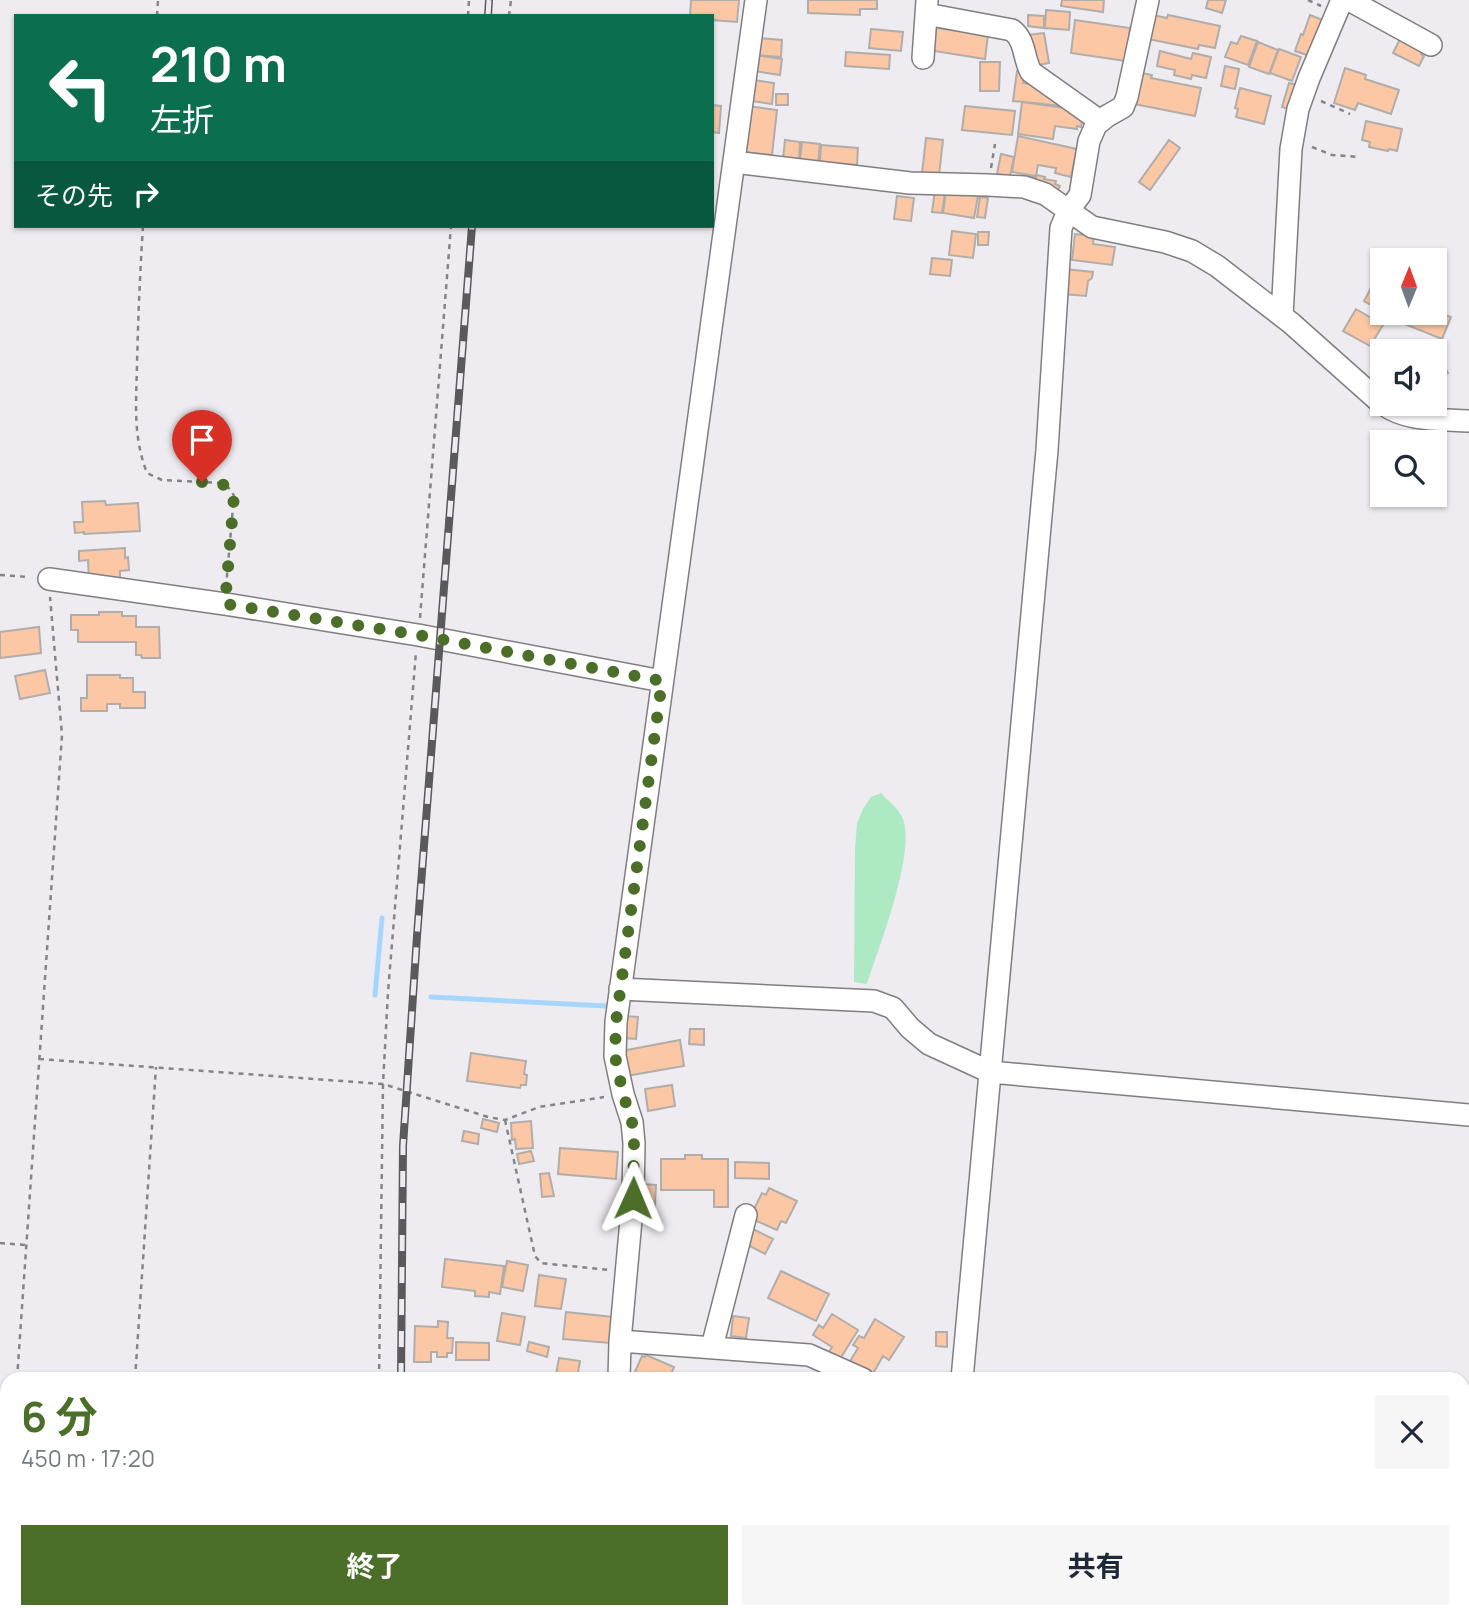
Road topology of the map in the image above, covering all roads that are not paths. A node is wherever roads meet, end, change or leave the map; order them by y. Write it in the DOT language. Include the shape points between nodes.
graph roads {
  1 [pos="756,0"];
  2 [pos="1148,0"];
  3 [pos="1342,0"];
  4 [pos="1349,0"];
  5 [pos="927,7"];
  6 [pos="1431,45"];
  7 [pos="923,58"];
  8 [pos="1100,121"];
  9 [pos="734,162"];
  10 [pos="1068,211"];
  11 [pos="1282,316"];
  12 [pos="1370,393"];
  13 [pos="1408,416"];
  14 [pos="1469,421"];
  15 [pos="49,579"];
  16 [pos="662,681"];
  17 [pos="620,989"];
  18 [pos="990,1072"];
  19 [pos="1469,1115"];
  20 [pos="746,1215"];
  21 [pos="620,1341"];
  22 [pos="712,1347"];
  23 [pos="619,1372"];
  24 [pos="847,1372"];
  25 [pos="963,1372"];
  1 -- 9 [label="street"];
  2 -- 8 [label="street" via="1128,97 1123,107"];
  3 -- 11 [label="street" via="1298,109"];
  4 -- 6 [label="street"];
  5 -- 7 [label="street"];
  5 -- 8 [label="street" via="1012,30 1019,36 1031,72"];
  8 -- 10 [label="street" via="1089,141 1080,195"];
  9 -- 10 [label="street" via="910,183 1024,187 1045,194"];
  9 -- 16 [label="street"];
  10 -- 11 [label="street" via="1092,227 1192,251"];
  10 -- 18 [label="street" via="1061,228 1047,450"];
  11 -- 12 [label="street"];
  13 -- 14 [label="street"];
  15 -- 16 [label="street" via="418,635"];
  16 -- 17 [label="street"];
  17 -- 18 [label="street" via="874,1001 893,1008 929,1044"];
  17 -- 21 [label="street" via="615,1056 634,1143"];
  18 -- 19 [label="street"];
  18 -- 25 [label="street"];
  20 -- 22 [label="street"];
  21 -- 22 [label="street"];
  21 -- 23 [label="street"];
  22 -- 24 [label="street" via="809,1355"];
}
